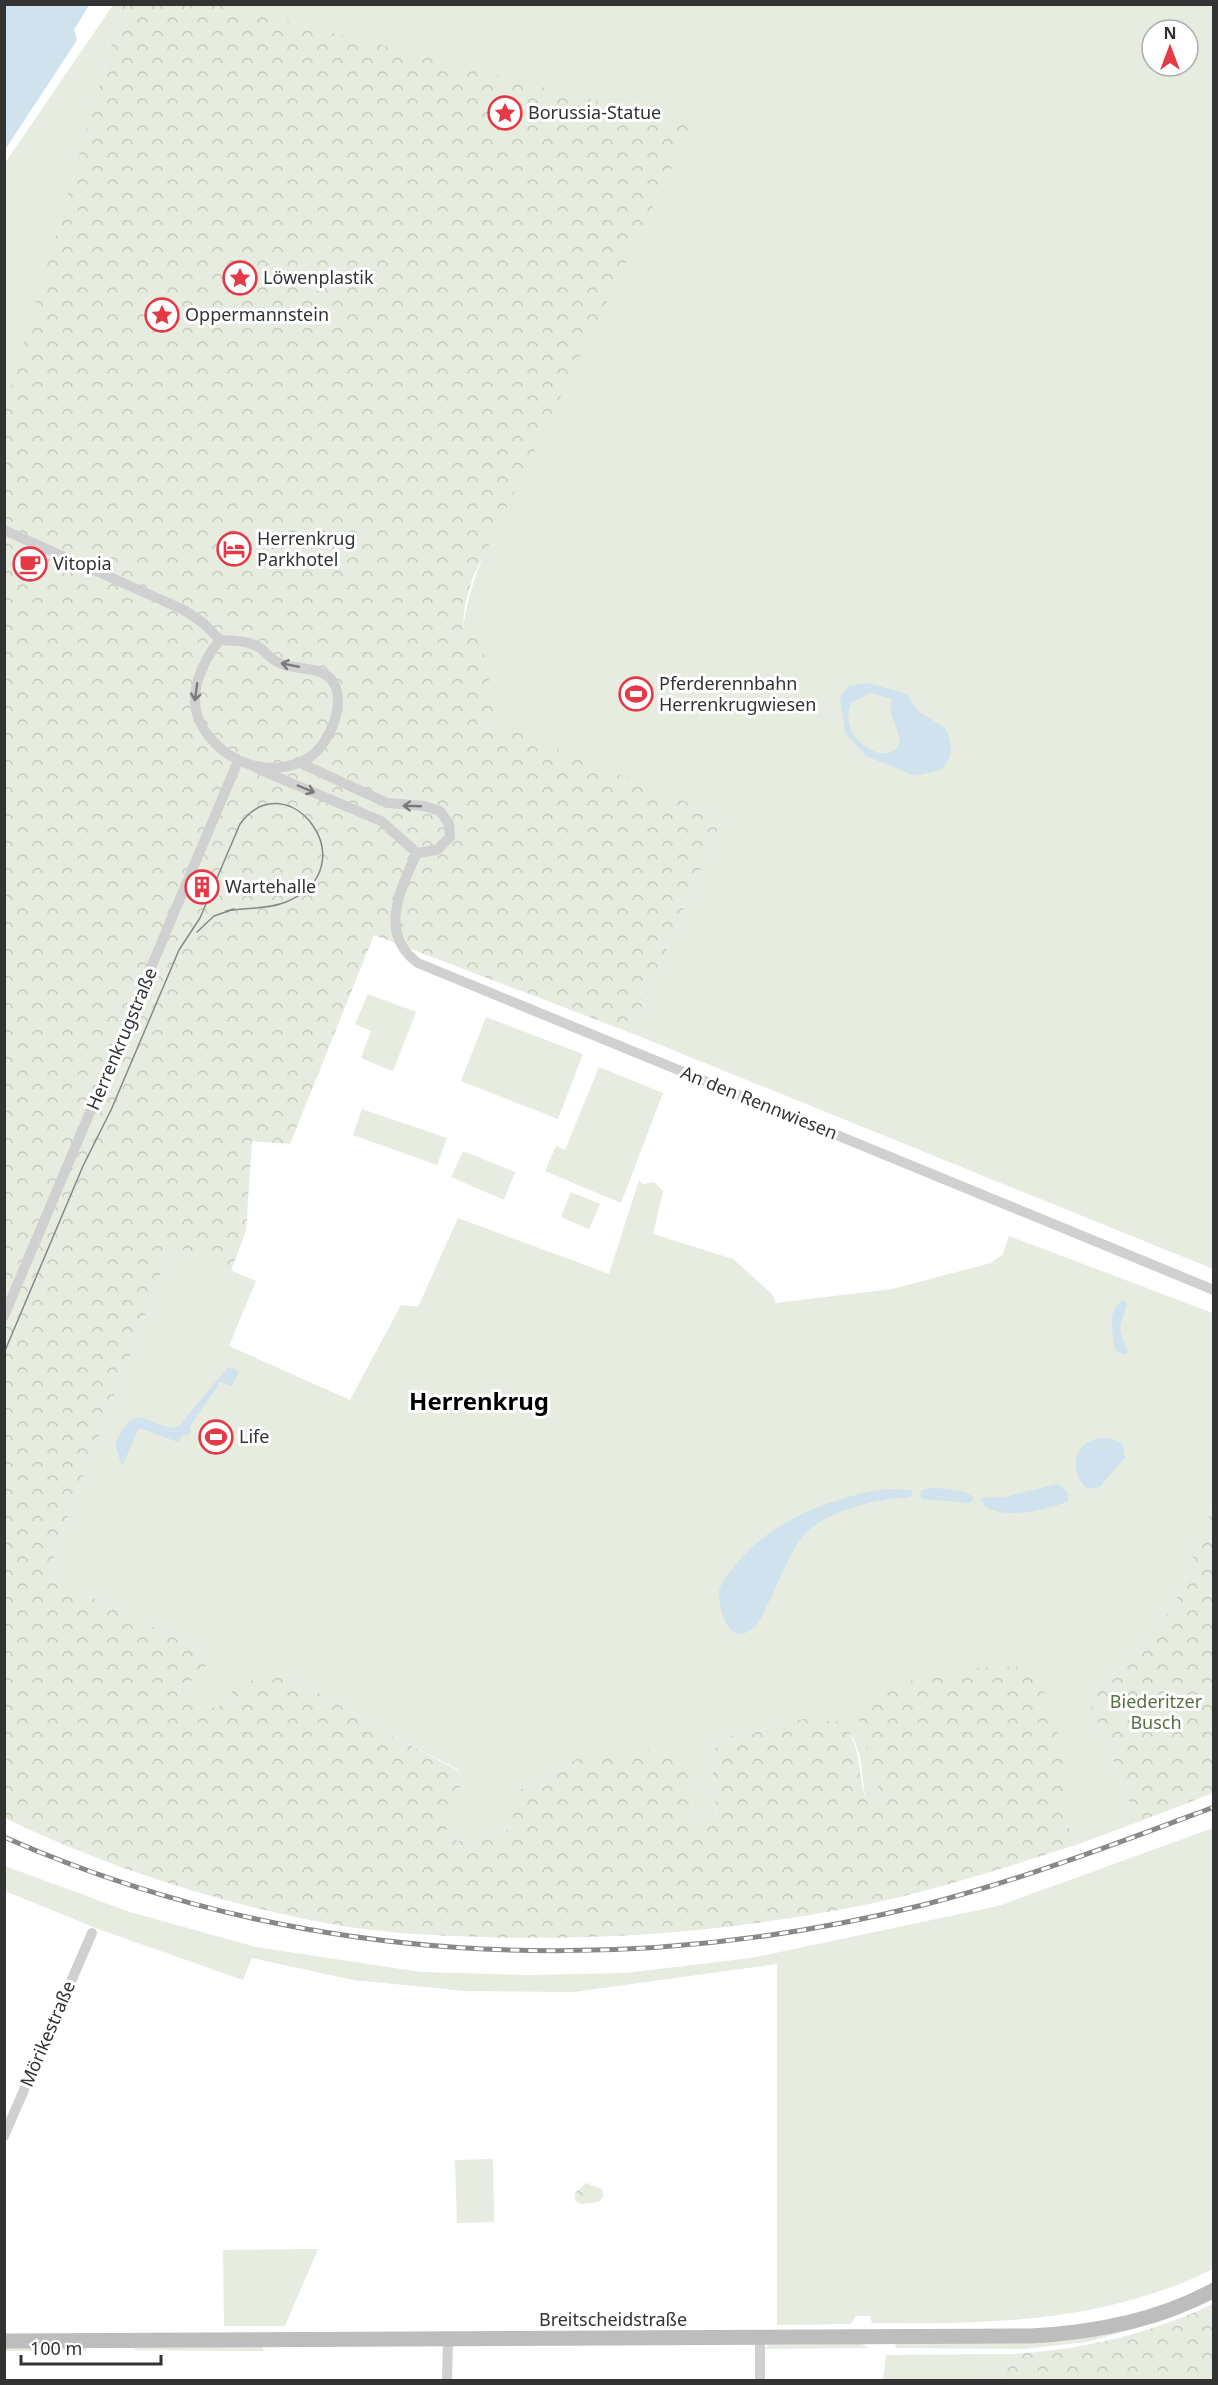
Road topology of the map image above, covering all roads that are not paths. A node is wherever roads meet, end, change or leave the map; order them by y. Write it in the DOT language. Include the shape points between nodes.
graph roads {
  1 [pos="4,530"];
  2 [pos="220,640"];
  3 [pos="238,761"];
  4 [pos="298,762"];
  5 [pos="252,766"];
  6 [pos="417,853"];
  7 [pos="1214,1290"];
  8 [pos="4,1317"];
  9 [pos="92,1933"];
  10 [pos="4,2136"];
  11 [pos="1214,2290"];
  12 [pos="760,2339"];
  13 [pos="448,2340"];
  14 [pos="4,2341"];
  15 [pos="447,2380"];
  16 [pos="760,2380"];
  1 -- 2 [label="street" via="184,610"];
  2 -- 3 [label="street, one-way" via="198,679 195,704 201,724 210,736"];
  4 -- 2 [label="street, one-way" via="314,753 333,723 337,702 330,678 278,663 249,644"];
  3 -- 5 [label="street"];
  3 -- 8 [label="street, Herrenkrugstraße"];
  4 -- 5 [label="street"];
  6 -- 4 [label="street, one-way" via="438,850 448,841 450,827 440,811 387,803"];
  5 -- 6 [label="street, one-way" via="381,821"];
  6 -- 7 [label="street, An den Rennwiesen" via="394,922 398,940 418,963"];
  9 -- 10 [label="street, Mörikestraße"];
  11 -- 12 [label="street, Breitscheidstraße" via="1140,2320 1071,2333 996,2338"];
  12 -- 13 [label="street, Breitscheidstraße"];
  12 -- 16 [label="street"];
  13 -- 14 [label="street, Breitscheidstraße"];
  13 -- 15 [label="street"];
}
